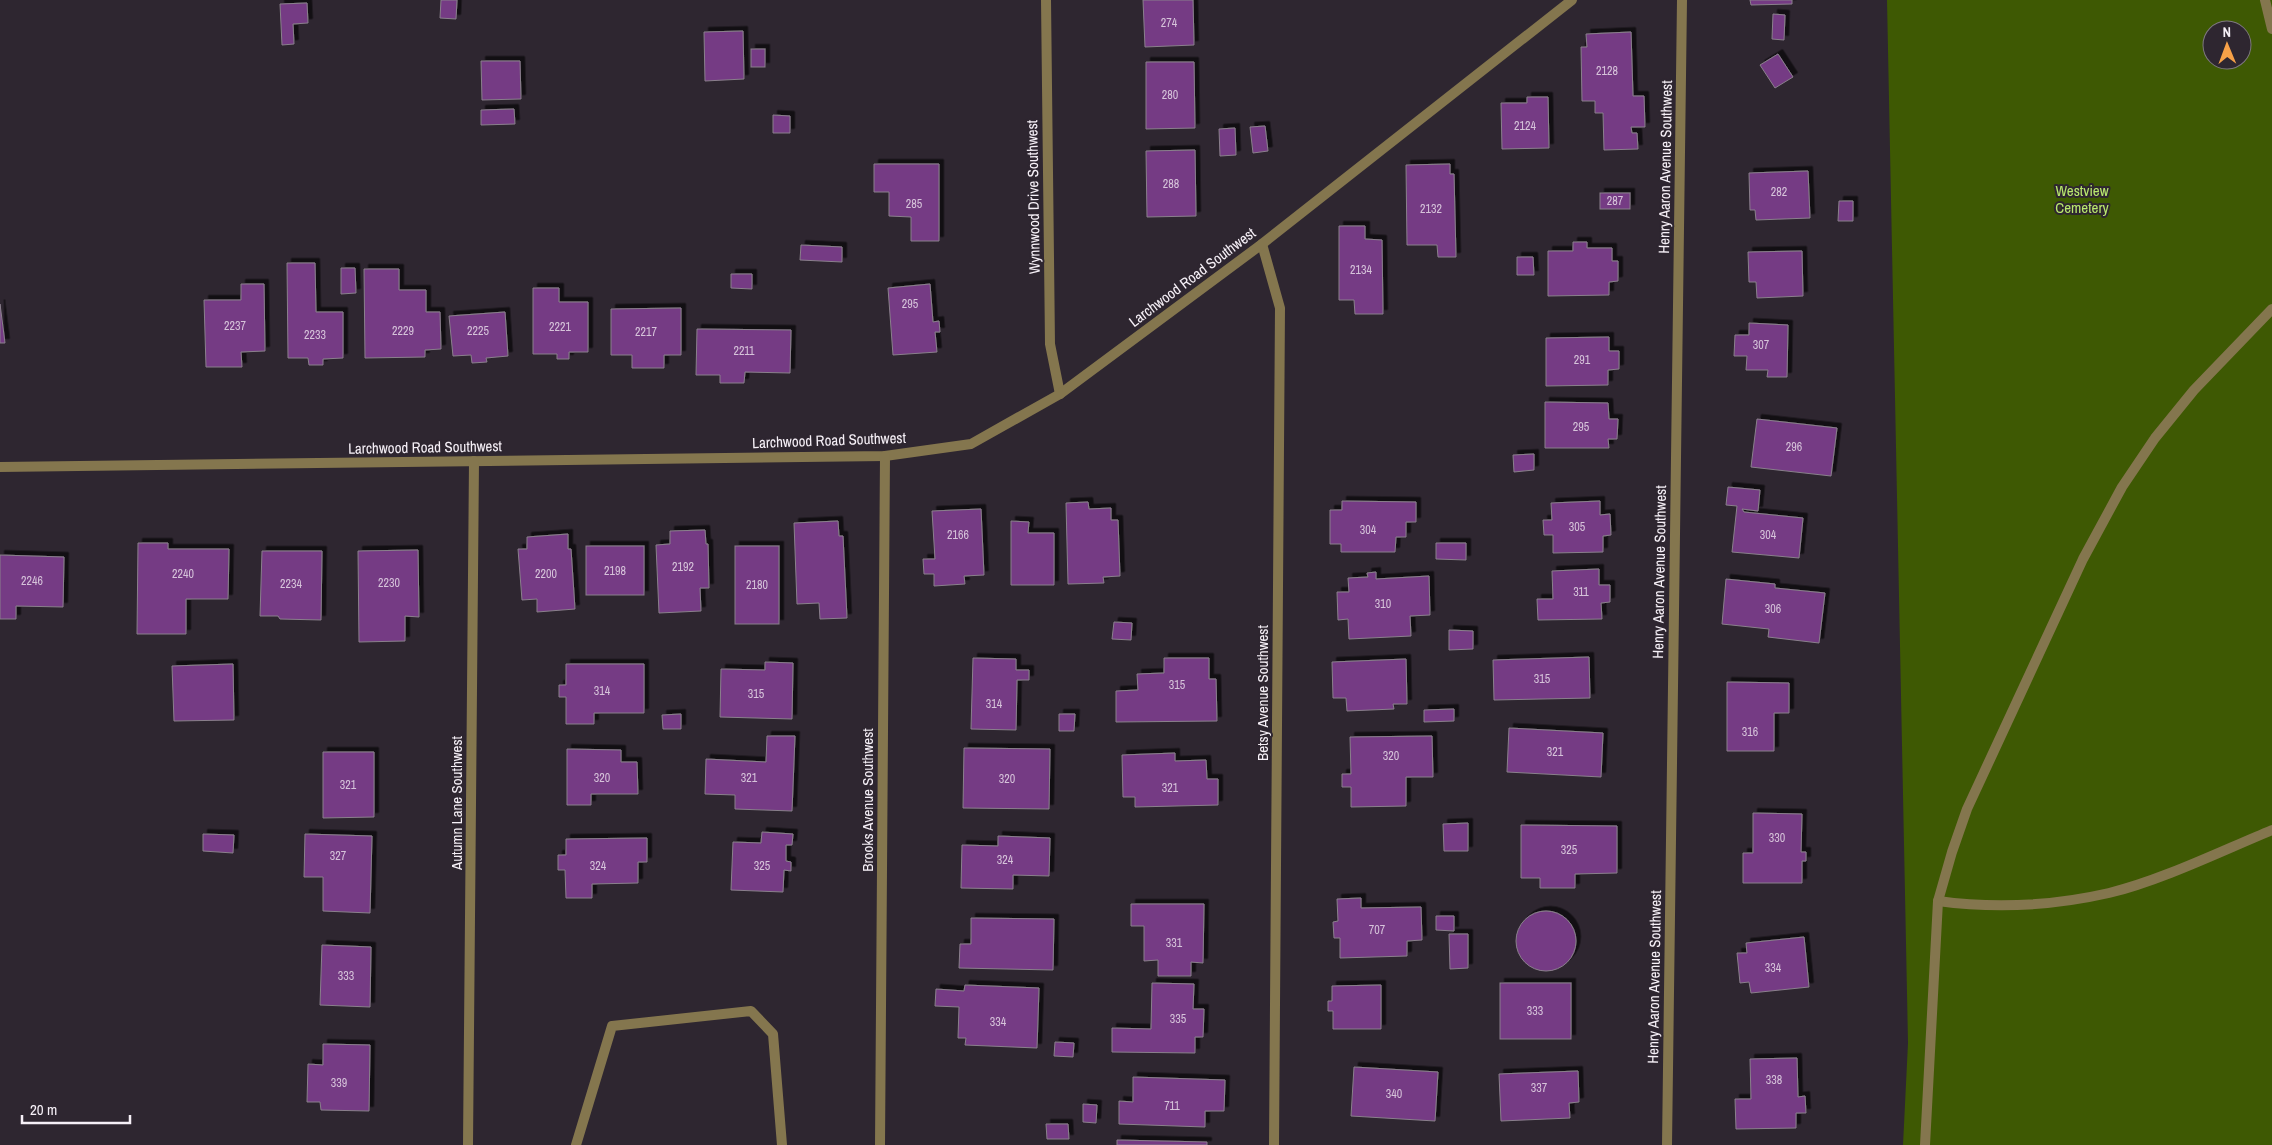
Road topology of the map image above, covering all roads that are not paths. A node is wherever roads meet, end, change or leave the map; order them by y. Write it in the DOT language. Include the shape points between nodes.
graph roads {
  1 [pos="1046,0"];
  2 [pos="1572,0"];
  3 [pos="1682,0"];
  4 [pos="2265,0"];
  5 [pos="2272,29"];
  6 [pos="1262,244"];
  7 [pos="2272,309"];
  8 [pos="1060,394"];
  9 [pos="885,456"];
  10 [pos="474,461"];
  11 [pos="0,467"];
  12 [pos="2272,830"];
  13 [pos="1938,901"];
  14 [pos="468,1145"];
  15 [pos="576,1145"];
  16 [pos="782,1145"];
  17 [pos="880,1145"];
  18 [pos="1274,1145"];
  19 [pos="1667,1145"];
  20 [pos="1925,1145"];
  1 -- 8 [label="street, Wynnwood Drive Southwest" via="1050,344"];
  2 -- 6 [label="street, Larchwood Road Southwest"];
  3 -- 19 [label="street, Henry Aaron Avenue Southwest"];
  4 -- 5 [label="street"];
  6 -- 8 [label="street, Larchwood Road Southwest"];
  6 -- 18 [label="street, Betsy Avenue Southwest" via="1280,308"];
  7 -- 13 [label="street" via="2194,390 2155,438 2122,487 2084,560 1967,809"];
  8 -- 9 [label="street, Larchwood Road Southwest" via="971,444"];
  9 -- 10 [label="street, Larchwood Road Southwest"];
  9 -- 17 [label="street, Brooks Avenue Southwest"];
  10 -- 11 [label="street, Larchwood Road Southwest"];
  10 -- 14 [label="street, Autumn Lane Southwest"];
  12 -- 13 [label="street" via="2110,892 2020,906 1978,906"];
  13 -- 20 [label="street"];
  15 -- 16 [label="street" via="612,1026 751,1011 773,1034"];
}
